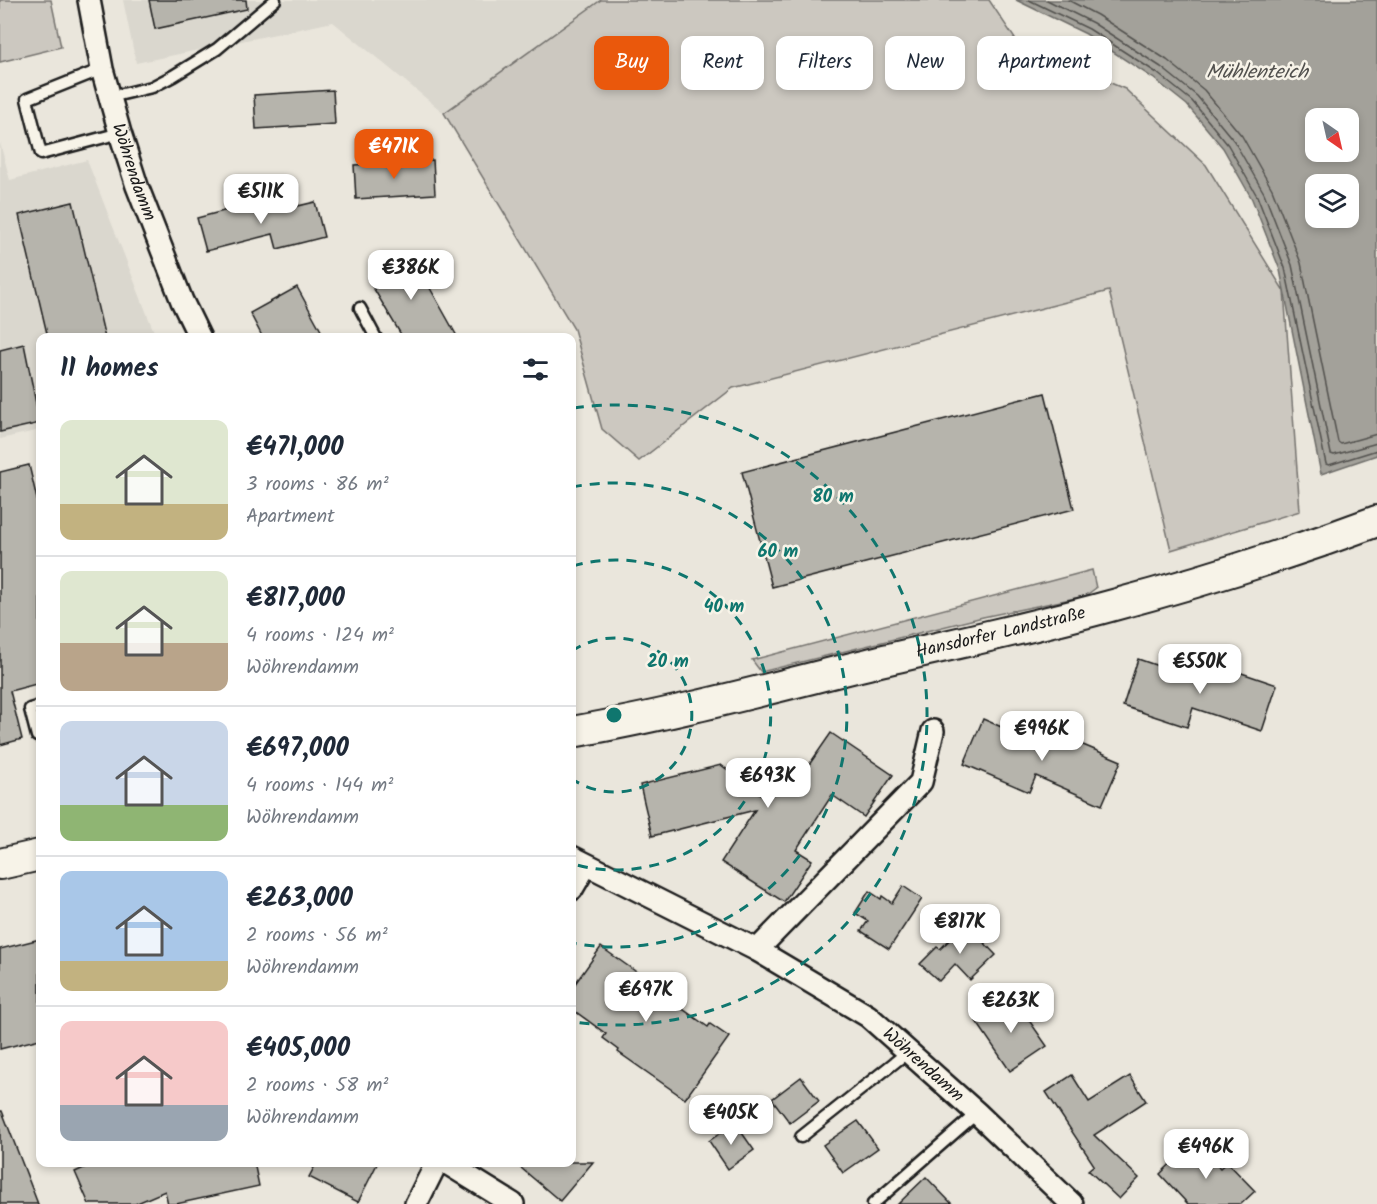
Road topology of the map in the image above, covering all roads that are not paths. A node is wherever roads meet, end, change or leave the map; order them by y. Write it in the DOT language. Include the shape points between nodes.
graph roads {
  1 [pos="89,0"];
  2 [pos="275,0"];
  3 [pos="102,69"];
  4 [pos="110,97"];
  5 [pos="120,133"];
  6 [pos="360,308"];
  7 [pos="198,333"];
  8 [pos="373,333"];
  9 [pos="1377,521"];
  10 [pos="36,707"];
  11 [pos="617,724"];
  12 [pos="576,731"];
  13 [pos="933,731"];
  14 [pos="36,732"];
  15 [pos="576,742"];
  16 [pos="36,856"];
  17 [pos="579,861"];
  18 [pos="0,864"];
  19 [pos="757,950"];
  20 [pos="909,1051"];
  21 [pos="977,1113"];
  22 [pos="801,1137"];
  23 [pos="434,1167"];
  24 [pos="453,1167"];
  25 [pos="416,1204"];
  26 [pos="513,1204"];
  27 [pos="873,1204"];
  28 [pos="1072,1204"];
  1 -- 3 [label="street, Wöhrendamm"];
  2 -- 4 [label="lane" via="218,49 152,87"];
  3 -- 4 [label="street, Wöhrendamm"];
  3 -- 5 [label="lane" via="27,99 41,154"];
  4 -- 5 [label="street, Wöhrendamm"];
  5 -- 7 [label="street, Wöhrendamm" via="137,186"];
  6 -- 8 [label="lane"];
  9 -- 11 [label="main road, Hansdorfer Landstraße" via="1219,575 1109,607"];
  10 -- 14 [label="lane" via="30,709"];
  11 -- 12 [label="main road, Hansdorfer Landstraße"];
  11 -- 15 [label="main road, Hansdorfer Landstraße"];
  13 -- 19 [label="street" via="921,782"];
  16 -- 18 [label="main road"];
  17 -- 19 [label="street, Wöhrendamm"];
  19 -- 20 [label="street, Wöhrendamm" via="868,1016"];
  20 -- 21 [label="street, Wöhrendamm"];
  20 -- 22 [label="lane"];
  21 -- 27 [label="lane"];
  21 -- 28 [label="street, Wöhrendamm"];
  23 -- 25 [label="street"];
  24 -- 26 [label="street"];
}
